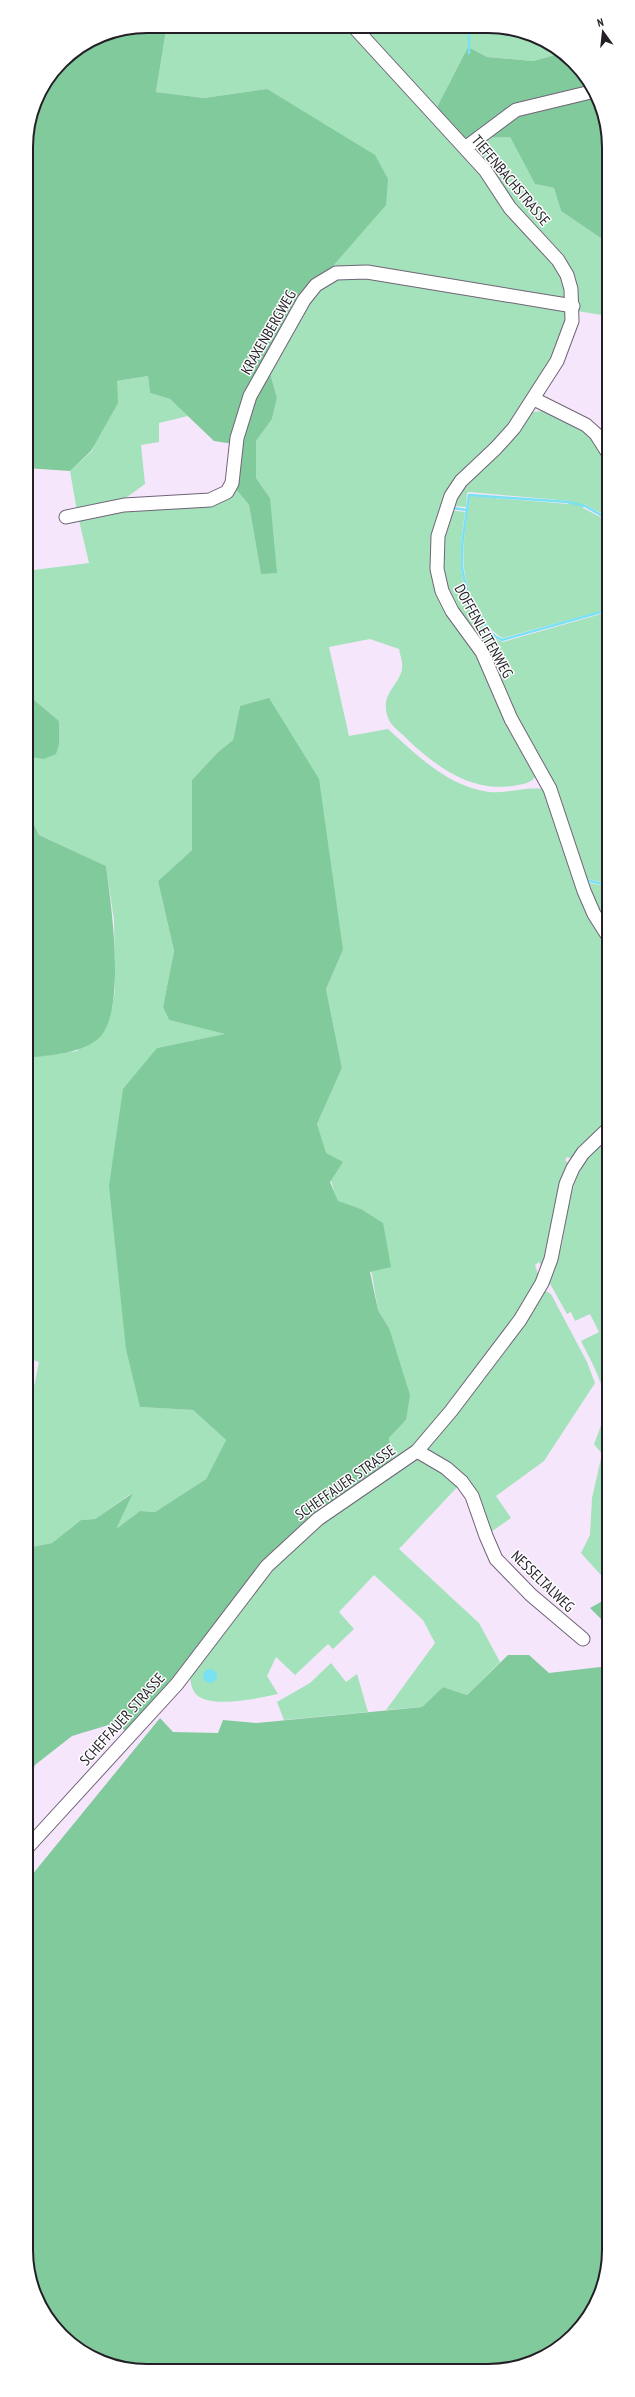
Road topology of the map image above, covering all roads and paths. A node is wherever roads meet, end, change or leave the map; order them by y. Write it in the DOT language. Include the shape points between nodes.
graph roads {
  1 [pos="359,33"];
  2 [pos="588,93"];
  3 [pos="464,148"];
  4 [pos="573,306"];
  5 [pos="534,399"];
  6 [pos="602,444"];
  7 [pos="66,517"];
  8 [pos="602,927"];
  9 [pos="602,1135"];
  10 [pos="416,1451"];
  11 [pos="583,1639"];
  12 [pos="33,1841"];
  1 -- 3 [label="street, TIEFENBACHSTRASSE"];
  2 -- 3 [label="street" via="516,110"];
  3 -- 4 [label="street, TIEFENBACHSTRASSE" via="485,170 510,208 558,260 567,275"];
  4 -- 5 [label="street, TIEFENBACHSTRASSE" via="572,321 557,361"];
  4 -- 7 [label="street, KRAXENBERGWEG" via="367,272 336,273 316,286 304,300 250,396 237,438 232,483 227,492 210,500 124,505"];
  5 -- 6 [label="street" via="586,425"];
  5 -- 8 [label="street, DOFFENLEITENWEG" via="514,428 461,480 451,496 438,536 437,569 442,591 452,611 482,652 511,719 550,789 584,891"];
  9 -- 10 [label="street, SCHEFFAUER STRASSE" via="583,1153 566,1184 551,1259 542,1283 506,1339 451,1412"];
  10 -- 11 [label="street, NESSELTALWEG" via="446,1468 462,1482 472,1496 496,1559 531,1596"];
  10 -- 12 [label="street, SCHEFFAUER STRASSE" via="318,1519 271,1561 177,1684"];
}
